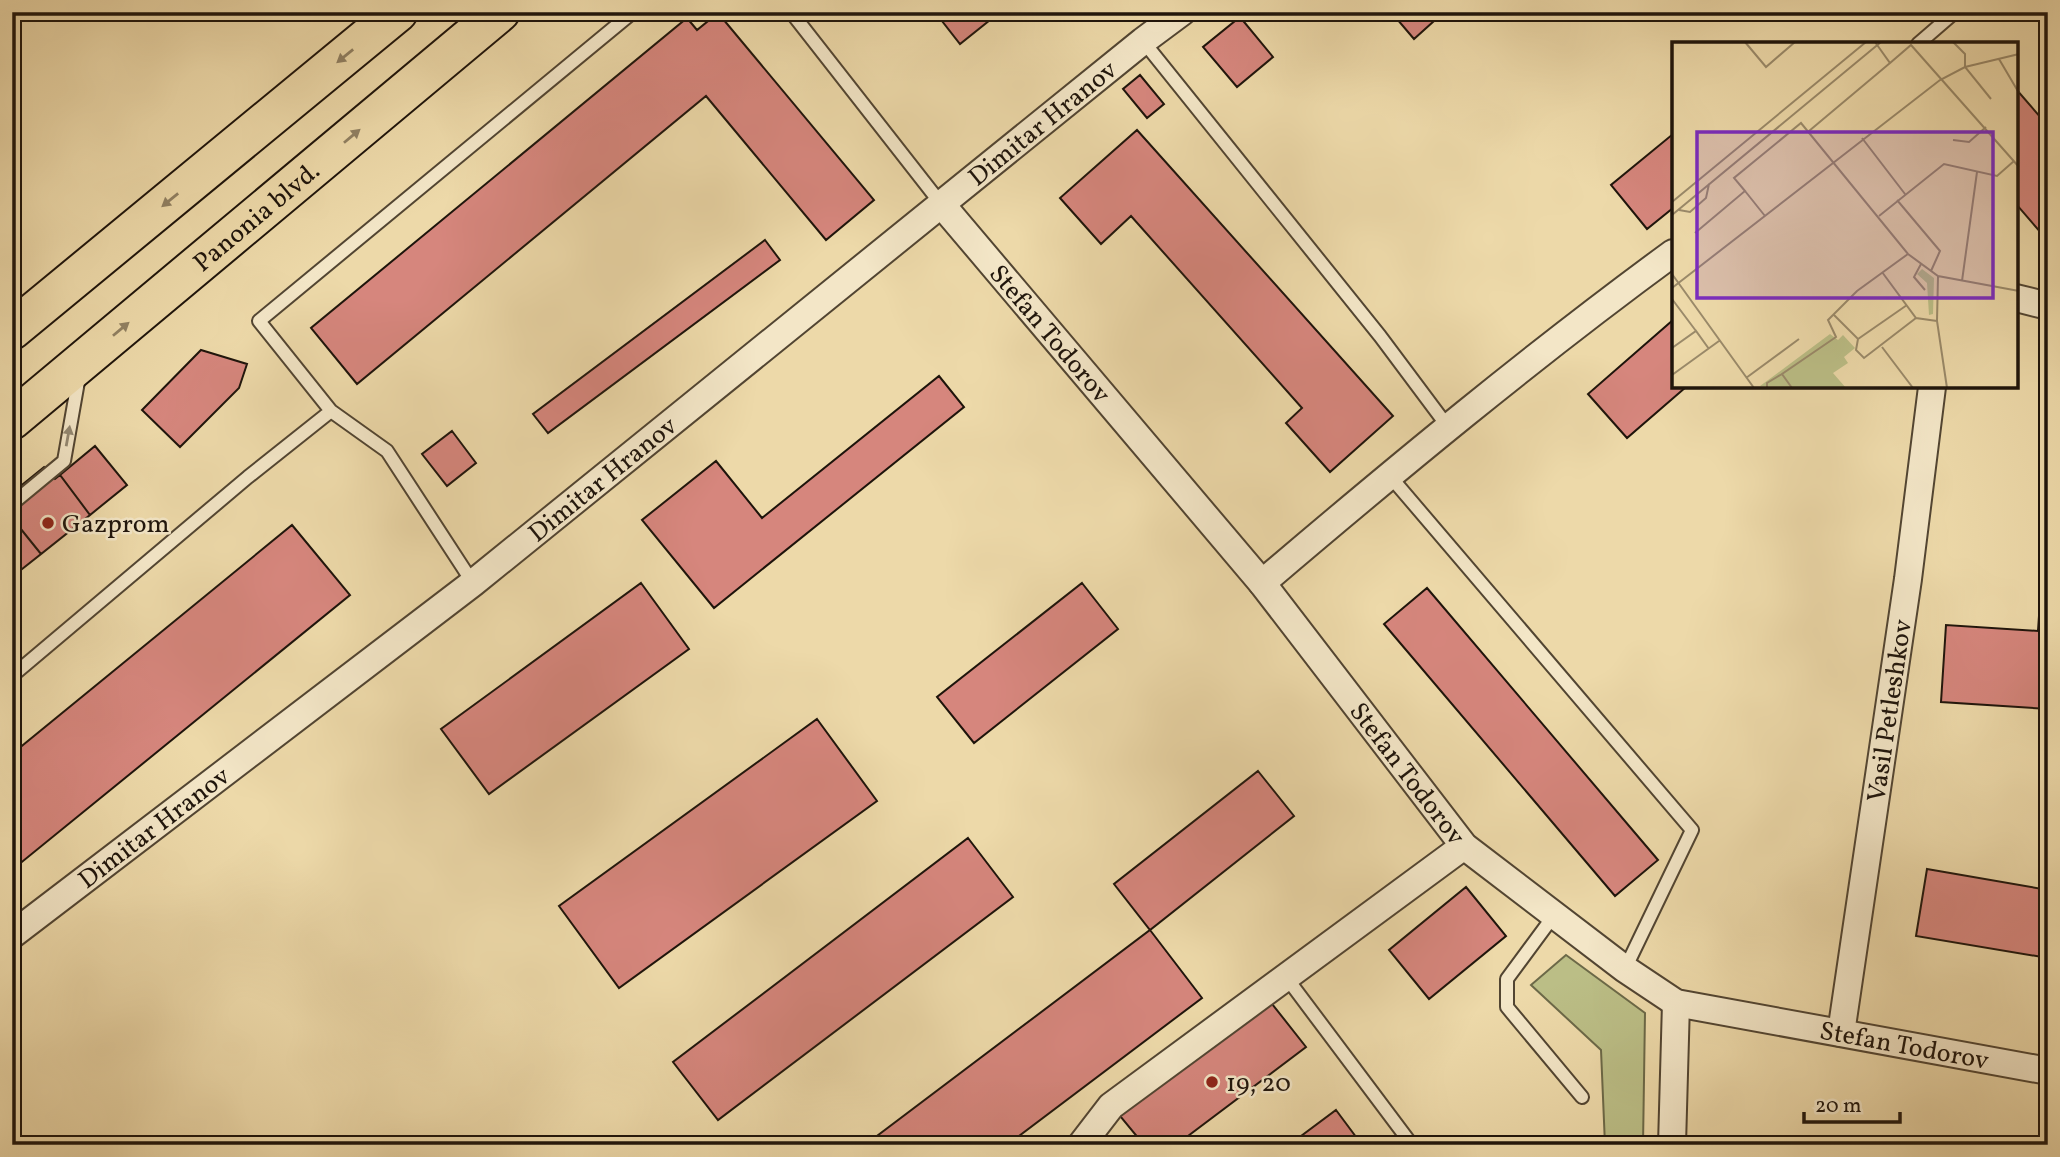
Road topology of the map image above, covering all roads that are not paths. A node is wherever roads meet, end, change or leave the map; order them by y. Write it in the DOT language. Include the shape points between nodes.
graph roads {
  1 [pos="398,12"];
  2 [pos="500,12"];
  3 [pos="633,12"];
  4 [pos="791,12"];
  5 [pos="1182,12"];
  6 [pos="1955,12"];
  7 [pos="1143,41"];
  8 [pos="1920,42"];
  9 [pos="942,205"];
  10 [pos="1672,254"];
  11 [pos="2018,298"];
  12 [pos="2048,306"];
  13 [pos="12,330"];
  14 [pos="81,363"];
  15 [pos="1932,388"];
  16 [pos="331,411"];
  17 [pos="12,420"];
  18 [pos="1448,428"];
  19 [pos="1389,475"];
  20 [pos="12,504"];
  21 [pos="473,583"];
  22 [pos="1262,583"];
  23 [pos="12,676"];
  24 [pos="1464,846"];
  25 [pos="1555,915"];
  26 [pos="12,935"];
  27 [pos="1625,969"];
  28 [pos="1286,977"];
  29 [pos="1676,1003"];
  30 [pos="1841,1033"];
  31 [pos="2048,1072"];
  32 [pos="1582,1097"];
  33 [pos="1081,1145"];
  34 [pos="1412,1145"];
  35 [pos="1672,1145"];
  1 -- 13 [label="main road, one-way"];
  14 -- 2 [label="main road, Panonia blvd., one-way"];
  3 -- 16 [label="lane" via="259,321"];
  4 -- 9 [label="lane"];
  5 -- 7 [label="street, Dimitar Hranov"];
  6 -- 8 [label="lane"];
  7 -- 9 [label="street, Dimitar Hranov"];
  7 -- 18 [label="lane" via="1380,336"];
  9 -- 21 [label="street, Dimitar Hranov"];
  9 -- 22 [label="street, Stefan Todorov"];
  10 -- 18 [label="street"];
  11 -- 12 [label="street"];
  14 -- 17 [label="main road, Panonia blvd."];
  20 -- 14 [label="lane, one-way" via="64,461"];
  15 -- 30 [label="street, Vasil Petleshkov"];
  16 -- 21 [label="lane" via="387,451"];
  16 -- 23 [label="lane"];
  18 -- 19 [label="street"];
  19 -- 22 [label="street"];
  19 -- 27 [label="lane" via="1692,830"];
  21 -- 26 [label="street, Dimitar Hranov"];
  22 -- 24 [label="street, Stefan Todorov"];
  24 -- 25 [label="street, Stefan Todorov"];
  24 -- 28 [label="street"];
  25 -- 27 [label="street, Stefan Todorov"];
  25 -- 32 [label="lane" via="1507,979 1507,1007"];
  27 -- 29 [label="street, Stefan Todorov"];
  28 -- 33 [label="street" via="1111,1106"];
  28 -- 34 [label="lane"];
  29 -- 30 [label="street, Stefan Todorov"];
  29 -- 35 [label="street"];
  30 -- 31 [label="street, Stefan Todorov"];
}
